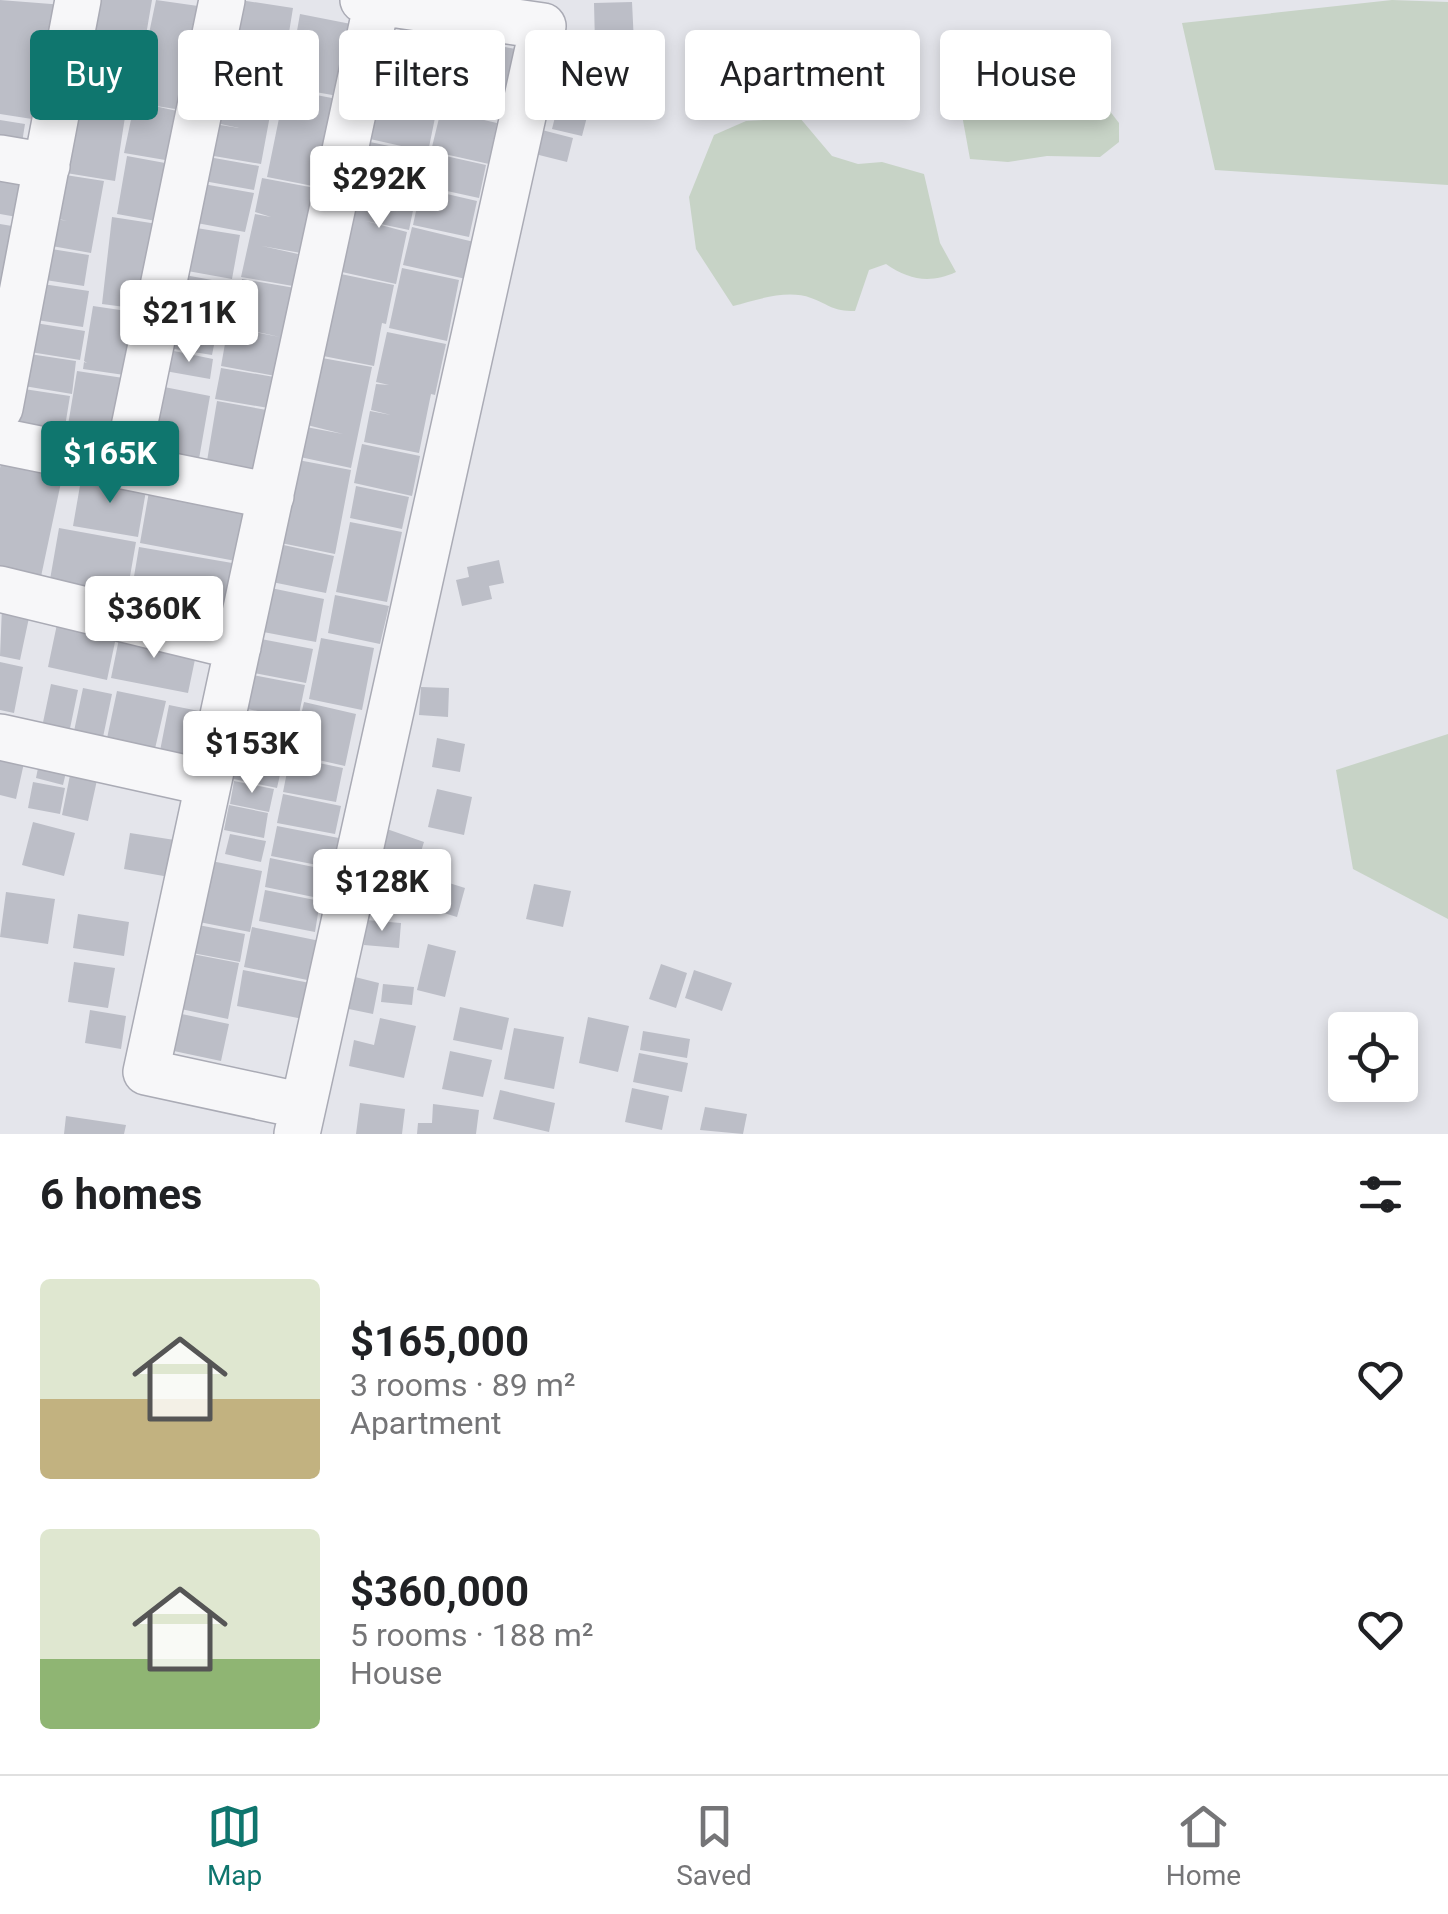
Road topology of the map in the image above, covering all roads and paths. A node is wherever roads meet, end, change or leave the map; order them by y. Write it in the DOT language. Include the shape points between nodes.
graph roads {
  1 [pos="78,0"];
  2 [pos="222,0"];
  3 [pos="370,1"];
  4 [pos="0,158"];
  5 [pos="47,166"];
  6 [pos="10,298"];
  7 [pos="0,408"];
  8 [pos="0,441"];
  9 [pos="126,466"];
  10 [pos="271,496"];
  11 [pos="0,589"];
  12 [pos="238,648"];
  13 [pos="0,736"];
  14 [pos="208,783"];
  15 [pos="300,1120"];
  1 -- 5 [label="street"];
  2 -- 9 [label="street"];
  3 -- 10 [label="street"];
  3 -- 15 [label="street" via="543,26"];
  4 -- 5 [label="street"];
  5 -- 6 [label="street"];
  6 -- 7 [label="street"];
  8 -- 9 [label="street"];
  9 -- 10 [label="street"];
  10 -- 12 [label="street"];
  11 -- 12 [label="street"];
  12 -- 14 [label="street"];
  13 -- 14 [label="street"];
  14 -- 15 [label="street" via="146,1072"];
}
